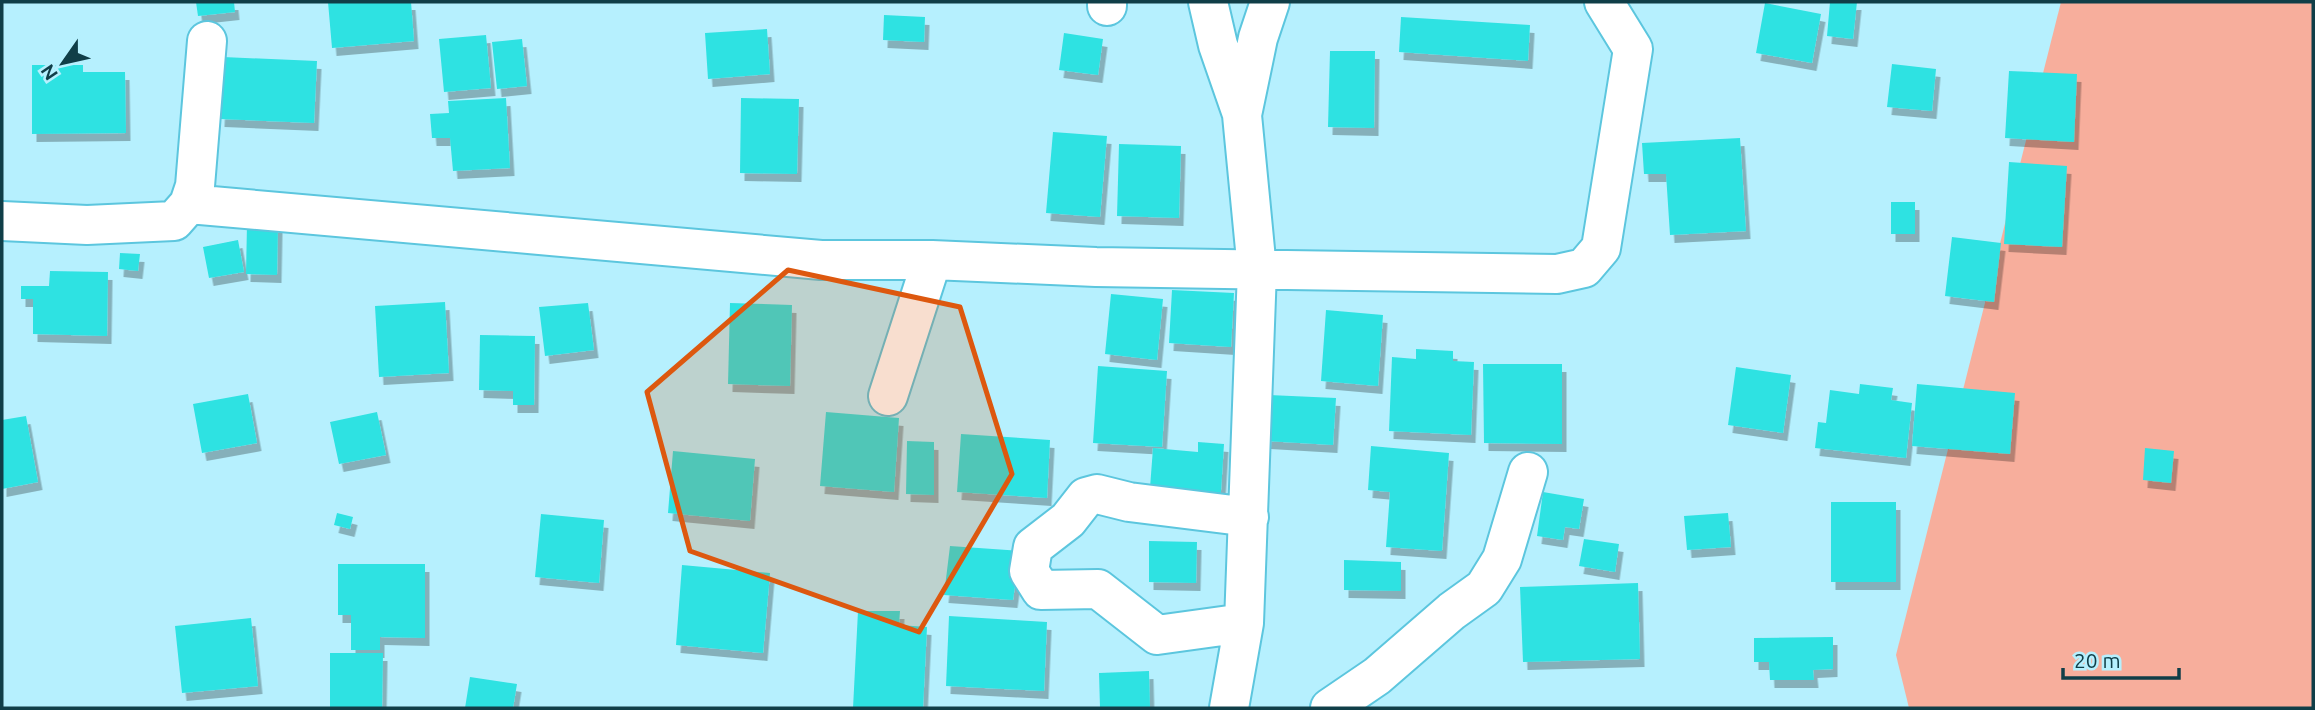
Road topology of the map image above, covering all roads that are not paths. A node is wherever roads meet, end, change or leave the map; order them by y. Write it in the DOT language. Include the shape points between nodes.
graph roads {
  1 [pos="1209,2"];
  2 [pos="1270,2"];
  3 [pos="1604,2"];
  4 [pos="207,41"];
  5 [pos="1242,115"];
  6 [pos="189,204"];
  7 [pos="2,221"];
  8 [pos="932,260"];
  9 [pos="1257,270"];
  10 [pos="888,396"];
  11 [pos="1528,471"];
  12 [pos="1249,517"];
  13 [pos="1244,623"];
  14 [pos="1229,708"];
  15 [pos="1330,708"];
  1 -- 5 [label="street"];
  2 -- 5 [label="street"];
  3 -- 9 [label="street" via="1633,48 1601,248 1584,268 1558,274"];
  4 -- 6 [label="street" via="195,186"];
  5 -- 9 [label="street"];
  6 -- 7 [label="street" via="174,221 87,225"];
  6 -- 8 [label="street" via="821,260"];
  8 -- 9 [label="street"];
  8 -- 10 [label="street"];
  9 -- 12 [label="street"];
  11 -- 15 [label="street" via="1502,559 1484,588 1377,677"];
  12 -- 13 [label="street"];
  12 -- 13 [label="street" via="1086,497 1068,520 1033,547 1029,571 1041,590 1098,589 1157,635"];
  13 -- 14 [label="street"];
}
